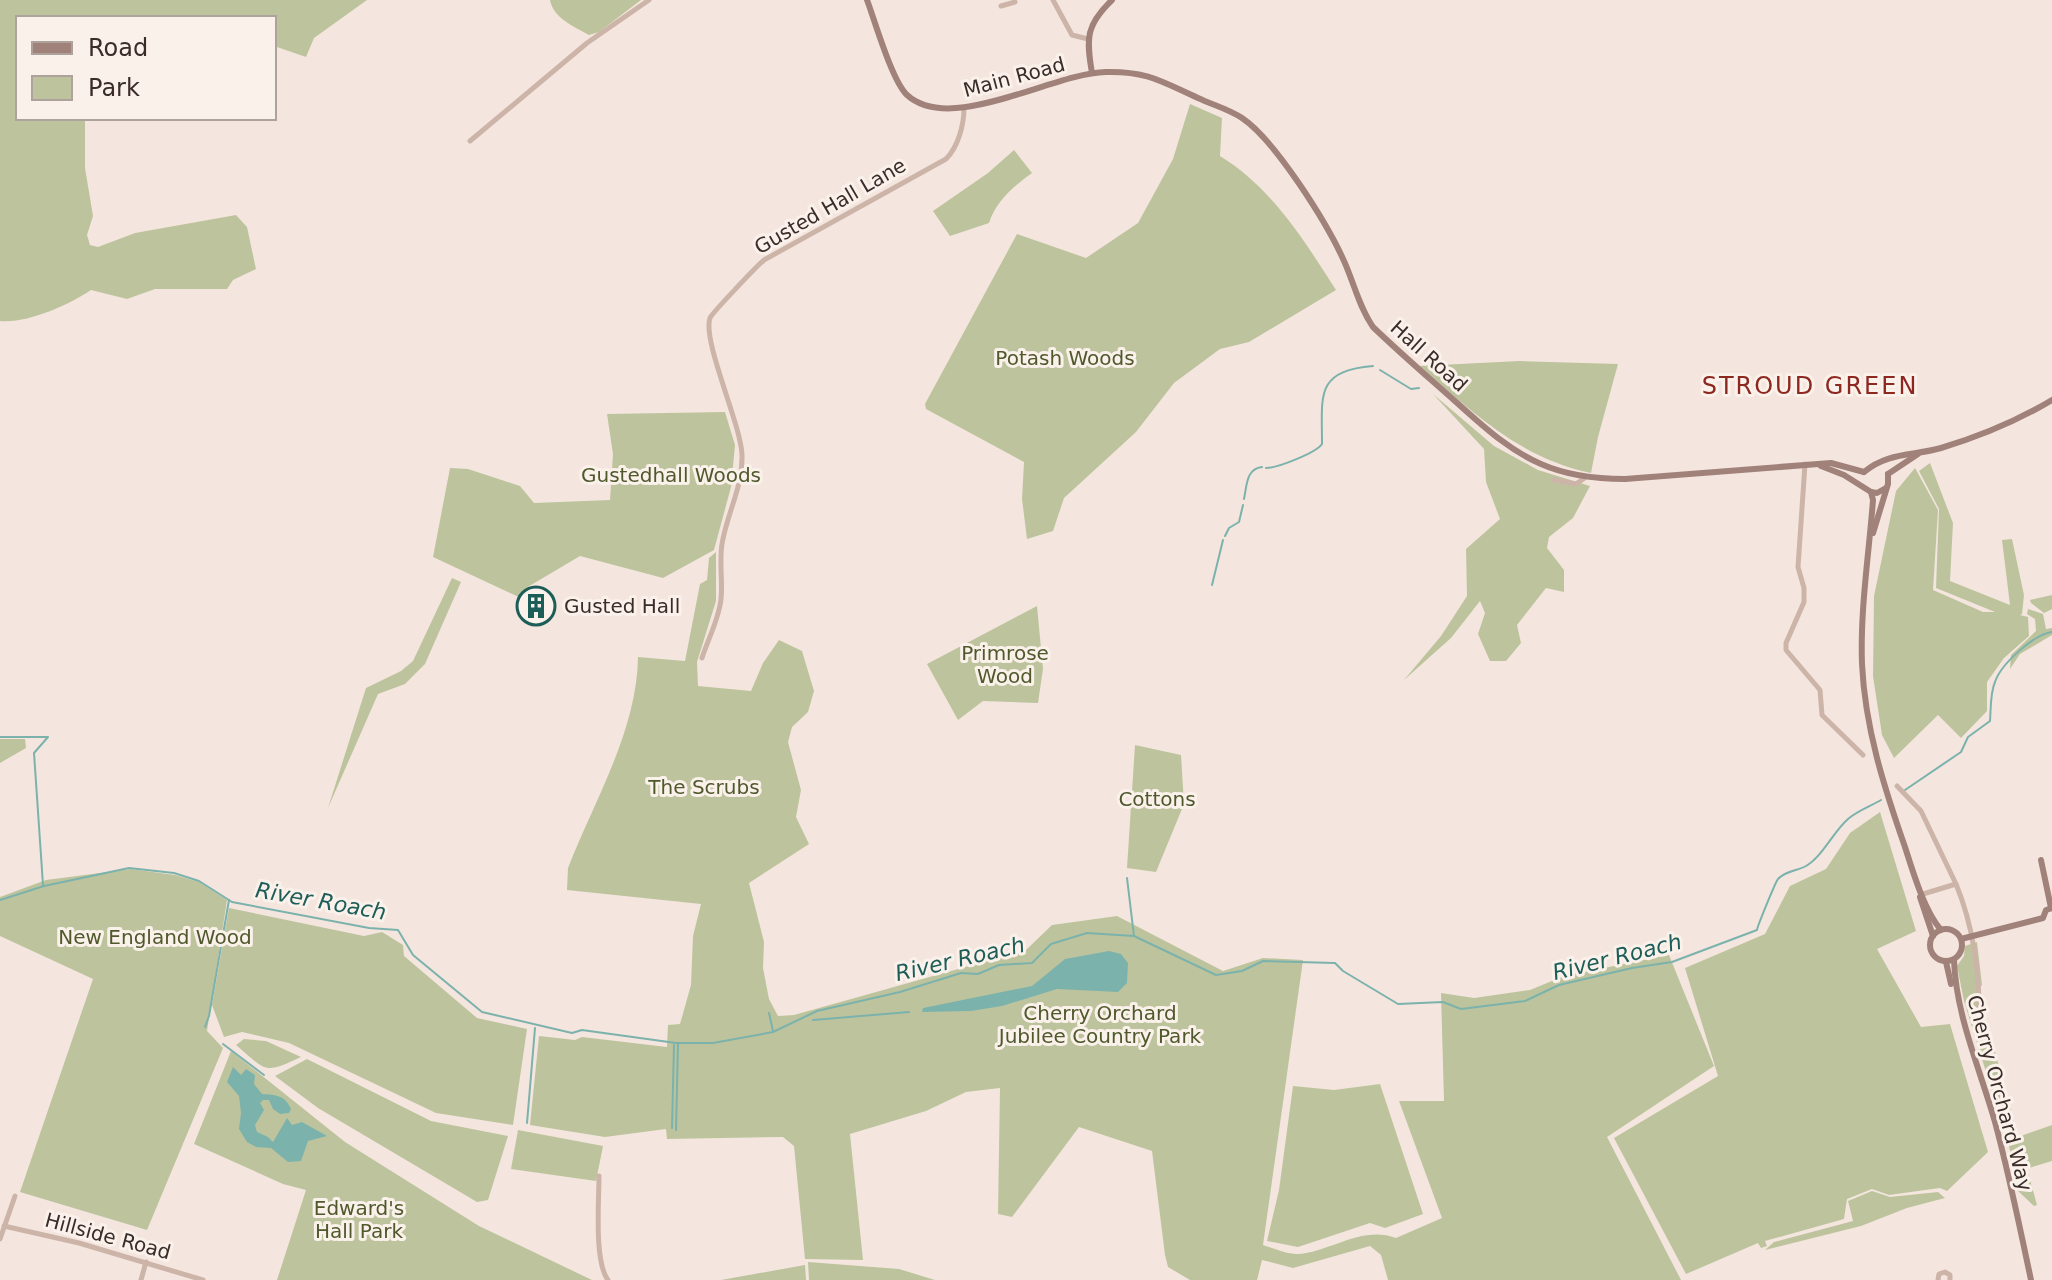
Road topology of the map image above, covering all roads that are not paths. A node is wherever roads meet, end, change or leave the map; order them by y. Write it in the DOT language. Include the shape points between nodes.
graph roads {
  1 [pos="649,0"];
  2 [pos="867,0"];
  3 [pos="1053,0"];
  4 [pos="1112,0"];
  5 [pos="1015,2"];
  6 [pos="1005,3"];
  7 [pos="1088,39"];
  8 [pos="1092,73"];
  9 [pos="964,108"];
  10 [pos="470,141"];
  11 [pos="2052,400"];
  12 [pos="1921,453"];
  13 [pos="1805,464"];
  14 [pos="1874,466"];
  15 [pos="1864,472"];
  16 [pos="1888,474"];
  17 [pos="1586,477"];
  18 [pos="1554,480"];
  19 [pos="1863,485"];
  20 [pos="1886,488"];
  21 [pos="1871,492"];
  22 [pos="1867,559"];
  23 [pos="702,658"];
  24 [pos="1863,755"];
  25 [pos="1897,786"];
  26 [pos="2041,860"];
  27 [pos="1915,878"];
  28 [pos="1956,884"];
  29 [pos="1923,894"];
  30 [pos="2052,908"];
  31 [pos="1941,930"];
  32 [pos="1933,936"];
  33 [pos="1970,937"];
  34 [pos="1961,939"];
  35 [pos="1950,961"];
  36 [pos="1979,1018"];
  37 [pos="599,1176"];
  38 [pos="15,1196"];
  39 [pos="4,1226"];
  40 [pos="0,1239"];
  41 [pos="146,1262"];
  42 [pos="141,1280"];
  43 [pos="203,1280"];
  44 [pos="608,1280"];
  45 [pos="1938,1280"];
  46 [pos="1950,1280"];
  47 [pos="2031,1280"];
  1 -- 10 [label="street" via="587,43"];
  2 -- 9 [label="main road, Main Road" via="907,95 937,110"];
  3 -- 7 [label="street" via="1072,35"];
  4 -- 7 [label="main road" via="1095,18"];
  5 -- 6 [label="street"];
  7 -- 8 [label="main road"];
  8 -- 9 [label="main road, Main Road"];
  8 -- 17 [label="main road, Hall Road" via="1161,79 1253,127 1328,228 1373,327 1517,452"];
  9 -- 23 [label="street, Gusted Hall Lane" via="955,146 946,159 764,260 711,315 721,381 740,436 742,470 722,543 721,603"];
  11 -- 12 [label="main road" via="2021,419"];
  12 -- 14 [label="main road" via="1885,458"];
  12 -- 16 [label="main road"];
  13 -- 15 [label="main road, Hall Road" via="1831,463"];
  13 -- 17 [label="main road, Hall Road" via="1625,479"];
  13 -- 19 [label="main road, Hall Road" via="1835,470"];
  13 -- 24 [label="street" via="1798,567 1804,602 1786,650 1820,690 1822,715"];
  14 -- 15 [label="main road"];
  14 -- 16 [label="main road"];
  15 -- 19 [label="main road"];
  16 -- 20 [label="main road"];
  17 -- 18 [label="street" via="1576,484"];
  19 -- 21 [label="main road"];
  20 -- 21 [label="main road"];
  20 -- 22 [label="main road"];
  21 -- 22 [label="main road"];
  22 -- 27 [label="main road" via="1862,665 1868,717 1881,777"];
  25 -- 28 [label="street" via="1921,811"];
  26 -- 30 [label="main road"];
  27 -- 29 [label="main road"];
  27 -- 32 [label="main road"];
  28 -- 29 [label="street"];
  28 -- 33 [label="street"];
  29 -- 31 [label="main road"];
  30 -- 33 [label="main road" via="2046,910 2046,921"];
  31 -- 32 [label="main road"];
  31 -- 34 [label="main road" via="1952,930"];
  32 -- 35 [label="main road" via="1934,956"];
  33 -- 34 [label="main road"];
  33 -- 36 [label="street" via="1980,988"];
  34 -- 35 [label="main road" via="1961,952"];
  35 -- 47 [label="main road, Cherry Orchard Way"];
  37 -- 44 [label="street" via="600,1250"];
  38 -- 39 [label="street"];
  39 -- 40 [label="street"];
  39 -- 41 [label="street, Hillside Road"];
  41 -- 42 [label="street"];
  41 -- 43 [label="street, Hillside Road"];
  45 -- 46 [label="street" via="1943,1272"];
}
